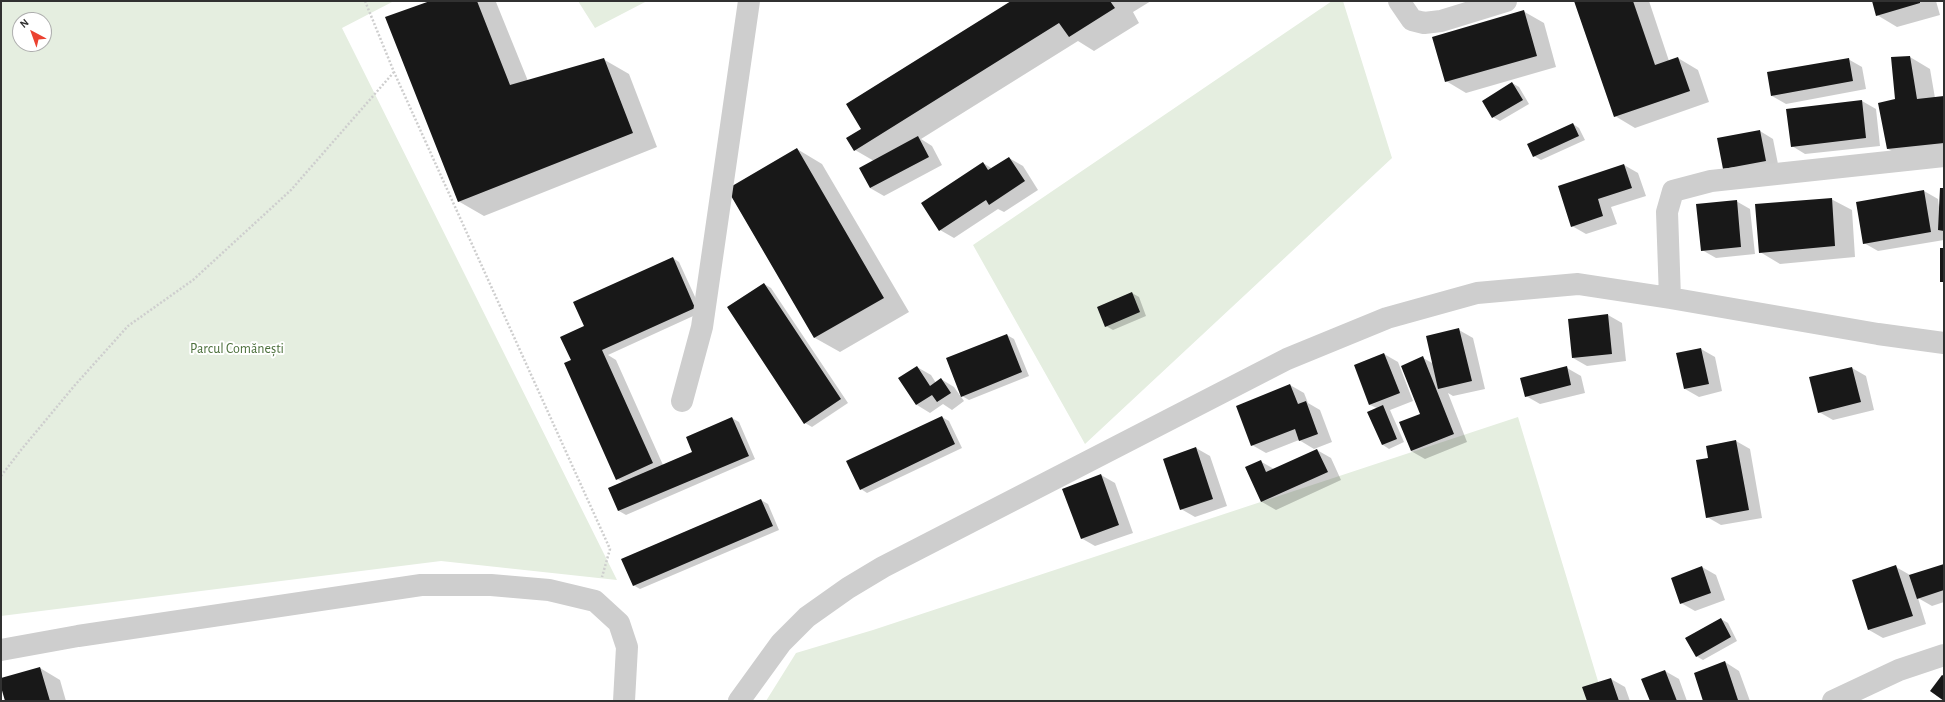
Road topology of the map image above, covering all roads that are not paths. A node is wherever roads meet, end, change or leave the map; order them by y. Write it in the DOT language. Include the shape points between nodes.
graph roads {
  1 [pos="749,1"];
  2 [pos="1399,1"];
  3 [pos="1506,1"];
  4 [pos="1944,156"];
  5 [pos="1670,298"];
  6 [pos="1944,343"];
  7 [pos="682,402"];
  8 [pos="1,650"];
  9 [pos="1944,655"];
  10 [pos="624,701"];
  11 [pos="739,701"];
  12 [pos="1833,701"];
  1 -- 7 [label="street" via="702,327"];
  2 -- 3 [label="street" via="1412,20 1424,23 1441,21"];
  4 -- 5 [label="street" via="1711,181 1673,191 1667,212"];
  5 -- 6 [label="street"];
  5 -- 11 [label="street" via="1578,284 1477,293 1387,318 1287,359 883,567 848,588 806,617 781,643"];
  8 -- 10 [label="street" via="78,636 421,585 499,585 549,590 595,601 619,623 627,647"];
  9 -- 12 [label="street" via="1899,670"];
}
